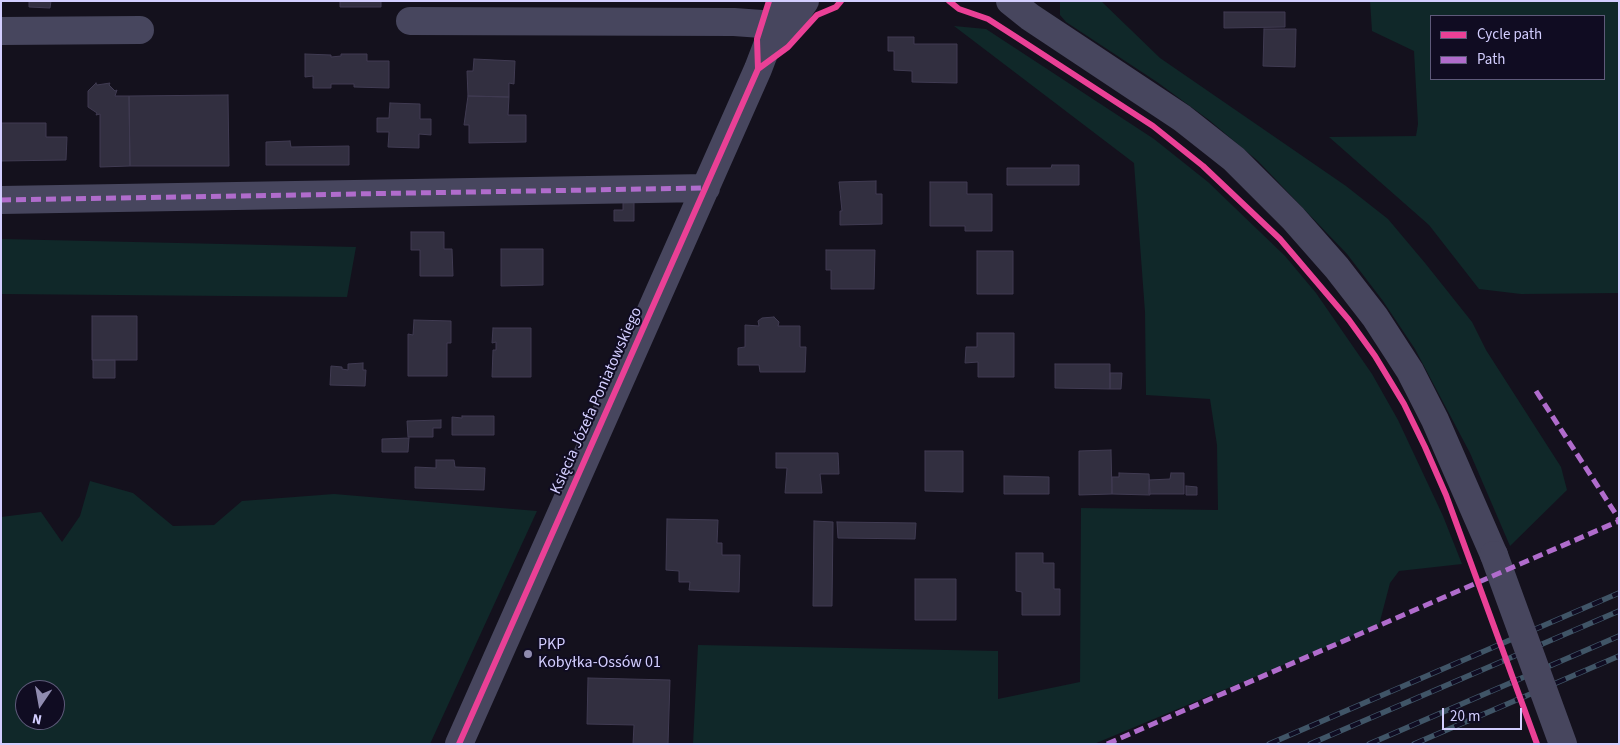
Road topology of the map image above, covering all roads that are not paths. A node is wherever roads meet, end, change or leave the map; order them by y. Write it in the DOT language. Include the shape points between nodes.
graph roads {
  1 [pos="784,1"];
  2 [pos="805,1"];
  3 [pos="999,1"];
  4 [pos="1020,9"];
  5 [pos="410,21"];
  6 [pos="140,30"];
  7 [pos="1,31"];
  8 [pos="777,32"];
  9 [pos="706,188"];
  10 [pos="1,200"];
  11 [pos="459,744"];
  12 [pos="1563,744"];
  1 -- 8 [label="street, Księcia Józefa Poniatowskiego"];
  2 -- 8 [label="street, Księcia Józefa Poniatowskiego"];
  3 -- 4 [label="street"];
  4 -- 12 [label="street, bridge" via="1182,118 1234,159 1337,268 1375,317 1410,371 1435,420 1494,555"];
  5 -- 8 [label="street" via="734,22 762,24"];
  6 -- 7 [label="street"];
  8 -- 9 [label="street, Księcia Józefa Poniatowskiego"];
  9 -- 10 [label="street"];
  9 -- 11 [label="street, Księcia Józefa Poniatowskiego"];
}
